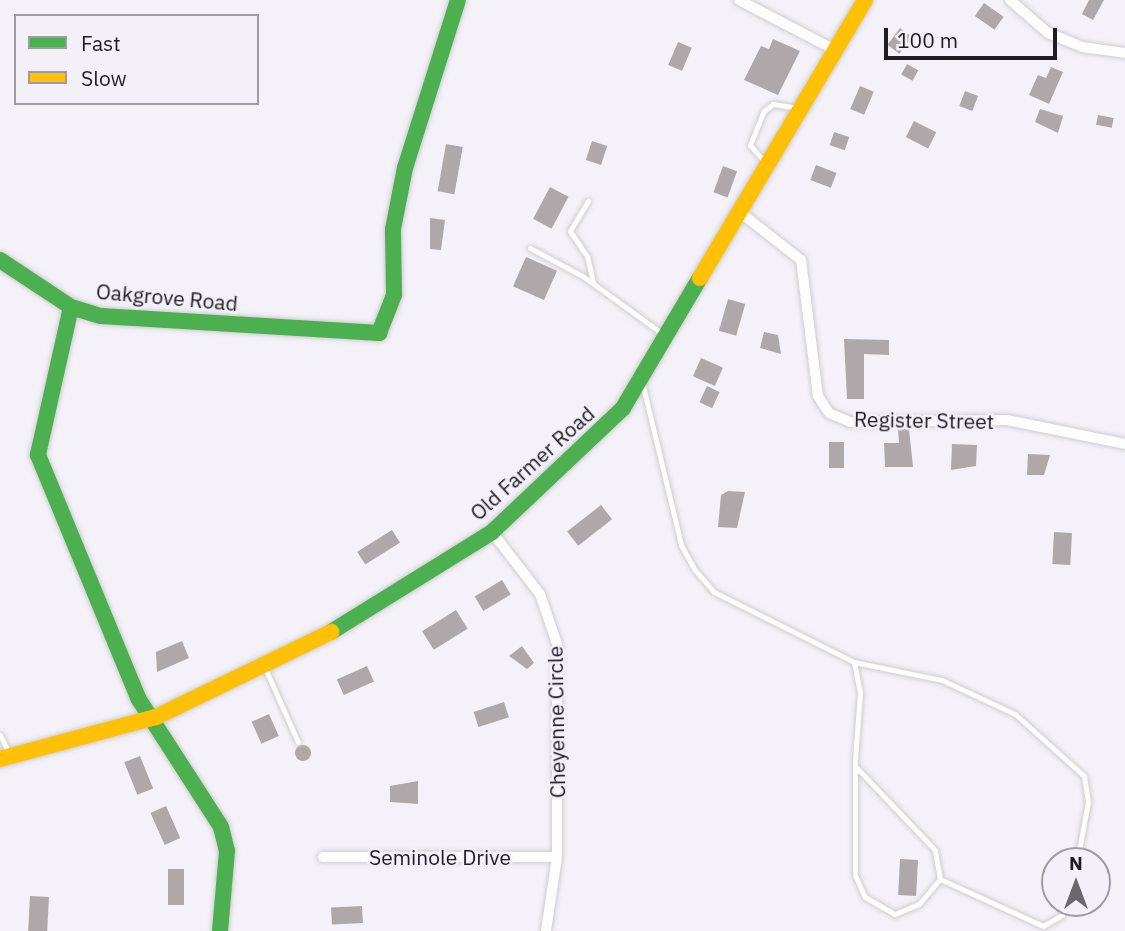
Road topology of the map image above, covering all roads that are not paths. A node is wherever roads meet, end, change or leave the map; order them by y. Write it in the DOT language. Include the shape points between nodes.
graph roads {
  1 [pos="458,0"];
  2 [pos="739,0"];
  3 [pos="865,0"];
  4 [pos="1010,0"];
  5 [pos="833,49"];
  6 [pos="1125,53"];
  7 [pos="800,108"];
  8 [pos="768,165"];
  9 [pos="588,201"];
  10 [pos="741,213"];
  11 [pos="530,248"];
  12 [pos="0,260"];
  13 [pos="593,283"];
  14 [pos="71,307"];
  15 [pos="667,337"];
  16 [pos="641,379"];
  17 [pos="1125,444"];
  18 [pos="492,532"];
  19 [pos="854,662"];
  20 [pos="263,665"];
  21 [pos="156,717"];
  22 [pos="0,735"];
  23 [pos="298,742"];
  24 [pos="5,757"];
  25 [pos="855,766"];
  26 [pos="1080,847"];
  27 [pos="323,857"];
  28 [pos="557,857"];
  29 [pos="940,879"];
  30 [pos="1059,917"];
  31 [pos="220,931"];
  32 [pos="547,931"];
  1 -- 14 [label="street, Oakgrove Road" via="405,168 393,229 394,295 379,333 101,316"];
  2 -- 5 [label="street"];
  3 -- 5 [label="street, Old Farmer Road"];
  4 -- 6 [label="street" via="1048,33 1082,47"];
  5 -- 7 [label="street, Old Farmer Road"];
  7 -- 8 [label="street, Old Farmer Road"];
  7 -- 8 [label="lane" via="773,104 764,111 750,145"];
  8 -- 10 [label="street, Old Farmer Road"];
  9 -- 13 [label="lane" via="570,231 587,256"];
  10 -- 15 [label="street, Old Farmer Road"];
  10 -- 17 [label="street, Register Street" via="802,260 818,396 830,413 850,422 1007,421"];
  11 -- 13 [label="lane"];
  12 -- 14 [label="street"];
  13 -- 15 [label="lane"];
  14 -- 21 [label="street, Oakgrove Road" via="38,456 138,698"];
  15 -- 16 [label="street, Old Farmer Road"];
  16 -- 18 [label="street, Old Farmer Road" via="623,408"];
  16 -- 19 [label="lane" via="681,545 695,570 714,592"];
  18 -- 20 [label="street, Old Farmer Road" via="341,627"];
  18 -- 28 [label="street, Cheyenne Circle" via="540,594 557,644"];
  19 -- 25 [label="lane" via="860,693"];
  19 -- 26 [label="lane" via="942,680 1015,714 1084,776 1088,802"];
  20 -- 21 [label="street, Old Farmer Road"];
  20 -- 23 [label="lane"];
  21 -- 24 [label="street, Old Farmer Road"];
  21 -- 31 [label="street, Oakgrove Road" via="221,828 227,851"];
  22 -- 24 [label="lane"];
  25 -- 29 [label="lane" via="935,850"];
  25 -- 29 [label="lane" via="855,875 865,897 895,914 919,904"];
  27 -- 28 [label="street, Seminole Drive"];
  28 -- 32 [label="street, Cheyenne Circle"];
  29 -- 30 [label="lane" via="1043,926"];
}
